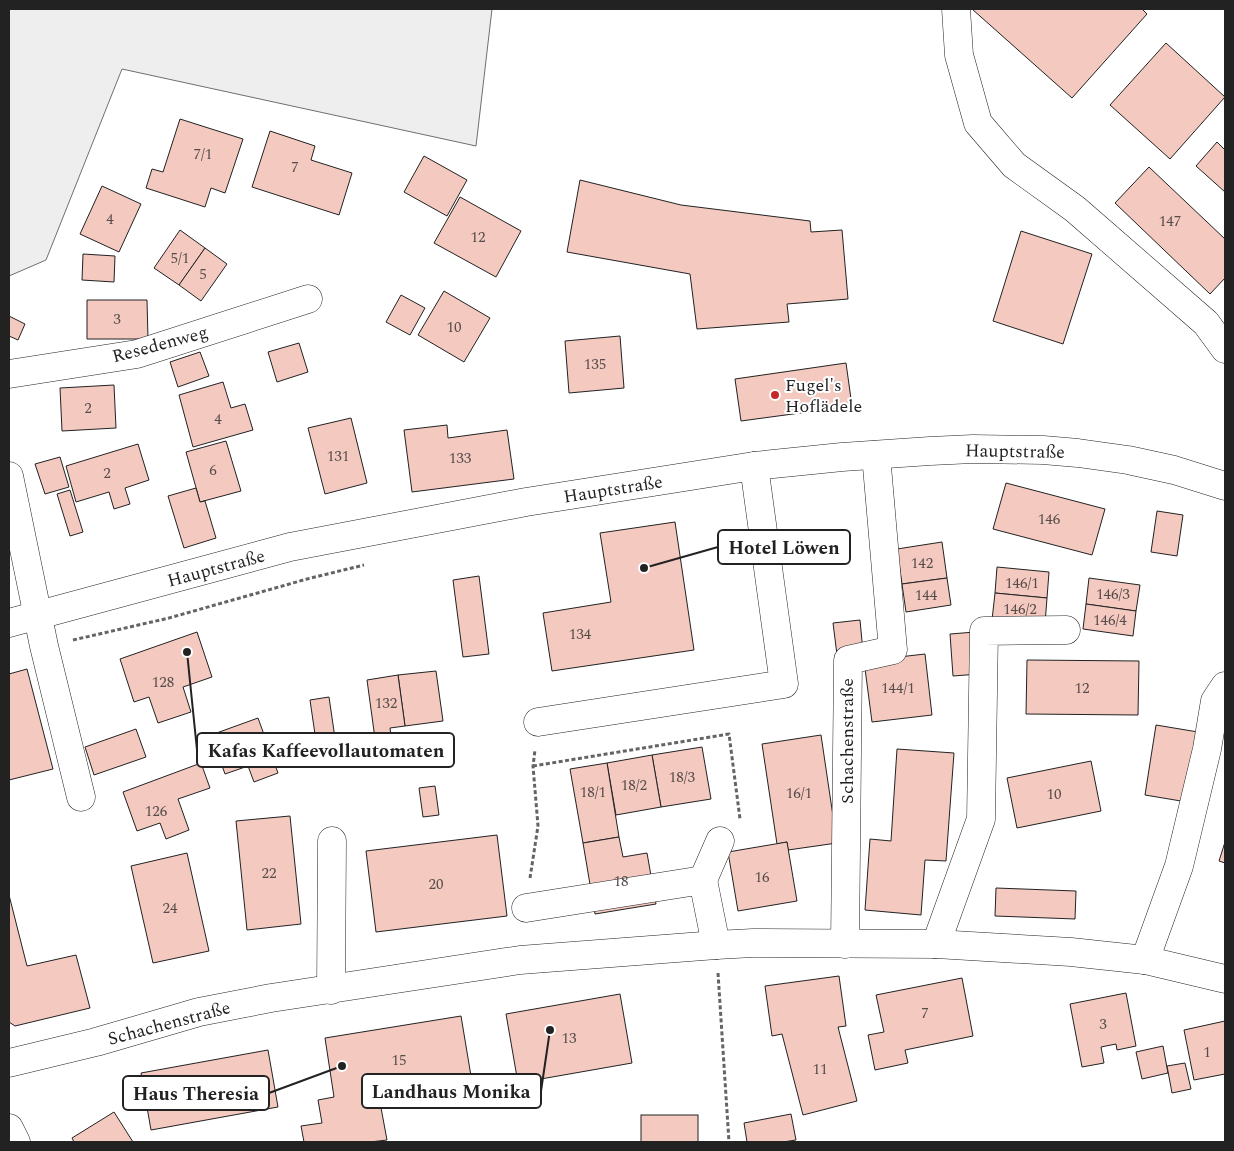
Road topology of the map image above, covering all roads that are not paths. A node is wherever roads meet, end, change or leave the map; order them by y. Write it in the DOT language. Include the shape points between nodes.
graph roads {
  1 [pos="956,9"];
  2 [pos="308,299"];
  3 [pos="1225,349"];
  4 [pos="9,374"];
  5 [pos="876,455"];
  6 [pos="754,466"];
  7 [pos="9,476"];
  8 [pos="1225,486"];
  9 [pos="38,615"];
  10 [pos="9,623"];
  11 [pos="1066,630"];
  12 [pos="1225,686"];
  13 [pos="538,722"];
  14 [pos="81,797"];
  15 [pos="332,841"];
  16 [pos="720,841"];
  17 [pos="703,880"];
  18 [pos="526,908"];
  19 [pos="846,944"];
  20 [pos="936,944"];
  21 [pos="716,945"];
  22 [pos="1145,960"];
  23 [pos="1225,979"];
  24 [pos="332,990"];
  25 [pos="9,1063"];
  26 [pos="9,1128"];
  27 [pos="16,1142"];
  1 -- 3 [label="street" via="959,55 978,123 1014,165 1075,209 1206,323"];
  2 -- 4 [label="street, Resedenweg" via="137,354"];
  5 -- 6 [label="street, Hauptstraße"];
  5 -- 8 [label="street, Hauptstraße" via="973,449 1078,453 1174,470"];
  5 -- 19 [label="street, Schachenstraße" via="893,650 848,660"];
  6 -- 9 [label="street, Hauptstraße" via="526,502 290,548"];
  6 -- 13 [label="street" via="784,684"];
  7 -- 9 [label="street"];
  9 -- 10 [label="street, Hauptstraße"];
  9 -- 14 [label="street"];
  11 -- 20 [label="street" via="984,631 980,819"];
  12 -- 22 [label="street" via="1214,701 1208,750 1179,866"];
  15 -- 24 [label="street"];
  16 -- 17 [label="street"];
  17 -- 18 [label="street"];
  17 -- 21 [label="street"];
  19 -- 20 [label="street, Schachenstraße"];
  19 -- 21 [label="street, Schachenstraße"];
  20 -- 22 [label="street, Schachenstraße"];
  21 -- 24 [label="street, Schachenstraße" via="520,960"];
  22 -- 23 [label="street, Schachenstraße"];
  24 -- 25 [label="street, Schachenstraße" via="199,1012"];
  26 -- 27 [label="street"];
}
